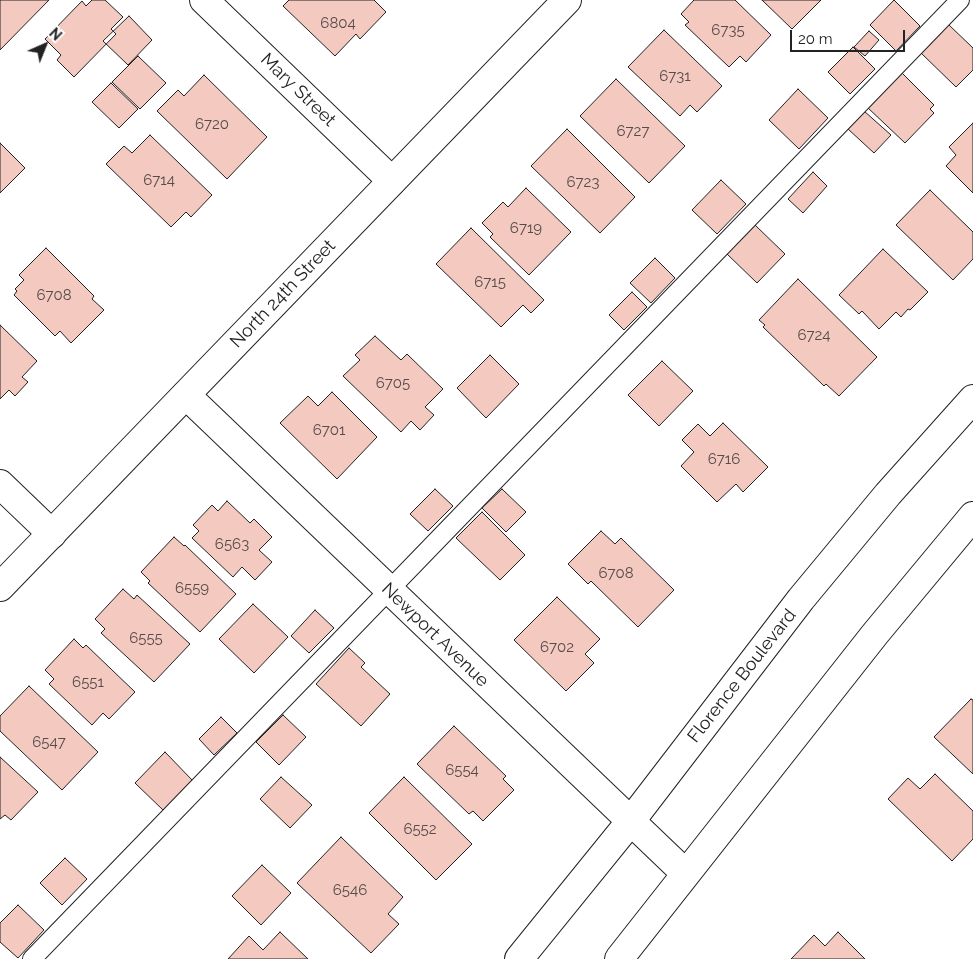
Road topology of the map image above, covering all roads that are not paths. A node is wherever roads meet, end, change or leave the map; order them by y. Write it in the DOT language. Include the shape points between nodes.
graph roads {
  1 [pos="204,0"];
  2 [pos="567,0"];
  3 [pos="960,0"];
  4 [pos="392,181"];
  5 [pos="186,395"];
  6 [pos="973,399"];
  7 [pos="0,484"];
  8 [pos="973,516"];
  9 [pos="52,534"];
  10 [pos="0,587"];
  11 [pos="388,590"];
  12 [pos="630,822"];
  13 [pos="685,873"];
  14 [pos="32,959"];
  15 [pos="519,959"];
  16 [pos="619,959"];
  1 -- 4 [label="street, Mary Street"];
  2 -- 4 [label="street, North 24th Street"];
  3 -- 11 [label="lane"];
  4 -- 5 [label="street, North 24th Street"];
  5 -- 9 [label="street, North 24th Street"];
  5 -- 11 [label="street, Newport Avenue"];
  6 -- 12 [label="street, Florence Boulevard" via="888,494 801,599"];
  7 -- 9 [label="street"];
  8 -- 13 [label="street"];
  9 -- 10 [label="street, North 24th Street"];
  11 -- 12 [label="street, Newport Avenue"];
  11 -- 14 [label="lane"];
  12 -- 13 [label="street, Newport Avenue"];
  12 -- 15 [label="street, Florence Boulevard"];
  13 -- 16 [label="street"];
}
